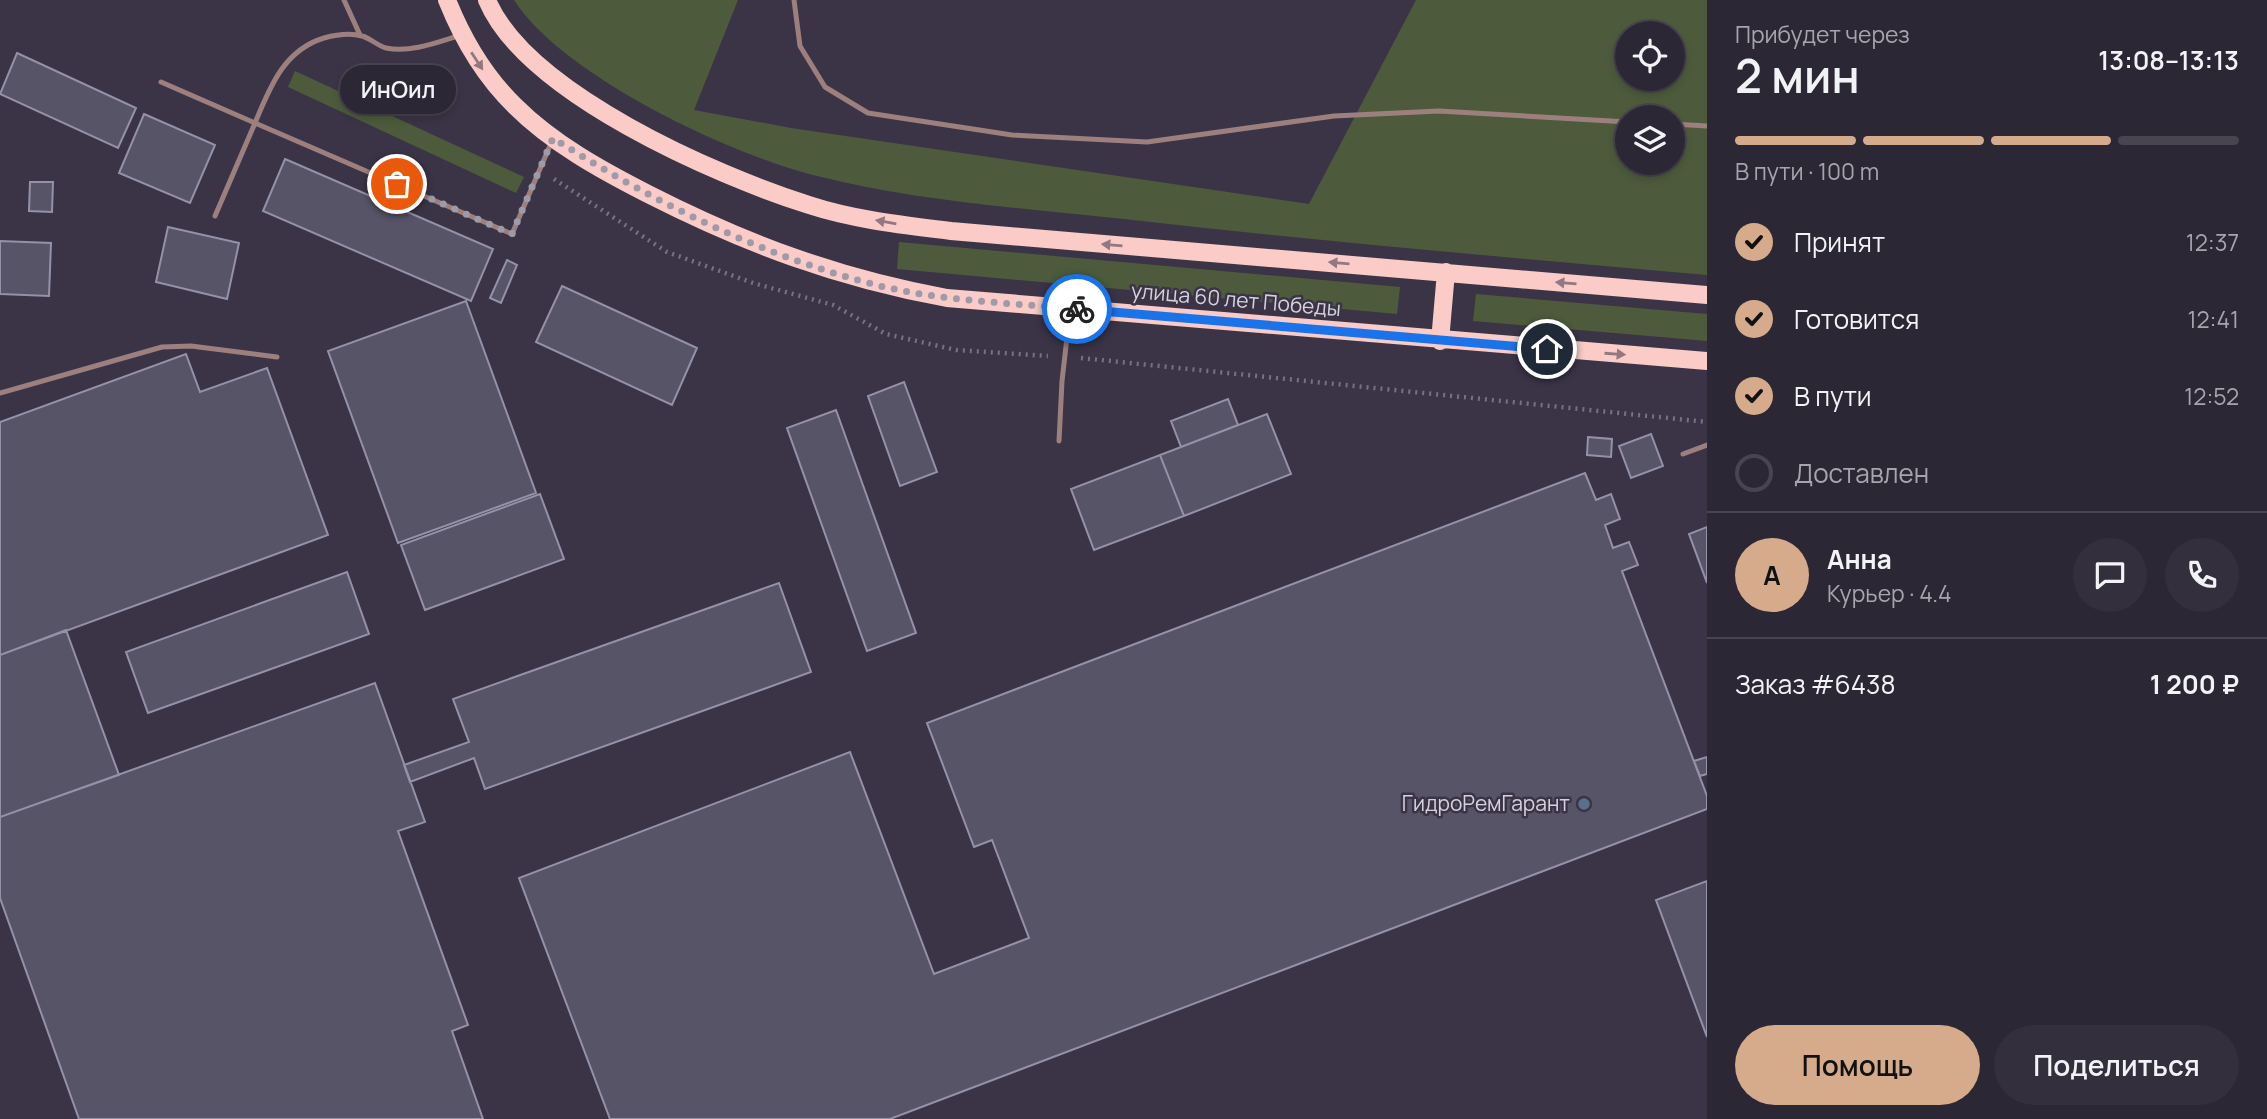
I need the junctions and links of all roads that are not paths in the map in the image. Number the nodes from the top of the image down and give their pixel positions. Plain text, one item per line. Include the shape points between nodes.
1 (344, 0) edge
2 (447, 0) edge
3 (487, 0) edge
4 (794, 0) edge
5 (360, 35) junction
6 (461, 35) junction
7 (162, 82) dead end
8 (1615, 121) edge
9 (255, 123) junction
10 (1685, 125) edge
11 (1707, 126) edge
12 (553, 138) junction
13 (215, 215) dead end
14 (1446, 272) junction
15 (1707, 295) edge
16 (1071, 308) junction
17 (1440, 341) junction
18 (277, 357) dead end
19 (1707, 361) edge
20 (0, 393) edge
21 (1059, 441) dead end
22 (1707, 445) edge
23 (1683, 454) dead end

1 - 5 lane
2 - 6 main road, улица 60 лет Победы
14 -> 3 main road via 951,231 812,206 728,176 566,87 522,50
4 - 8 lane via 800,46 825,86 847,100 868,113 1012,135 1147,142 1334,116 1439,111
5 - 6 lane via 386,48 418,47
5 - 9 lane via 334,35 310,42 289,57
6 -> 12 main road, улица 60 лет Победы via 515,107
7 - 9 lane
9 - 12 lane via 512,234
9 - 13 lane
10 - 11 lane
12 - 16 main road, улица 60 лет Победы via 611,175 701,221 804,262 877,285 947,298
15 -> 14 main road
14 - 17 main road
16 - 17 main road, улица 60 лет Победы
16 - 21 lane
17 -> 19 main road, улица 60 лет Победы
18 - 20 lane via 191,346 162,347
22 - 23 lane

